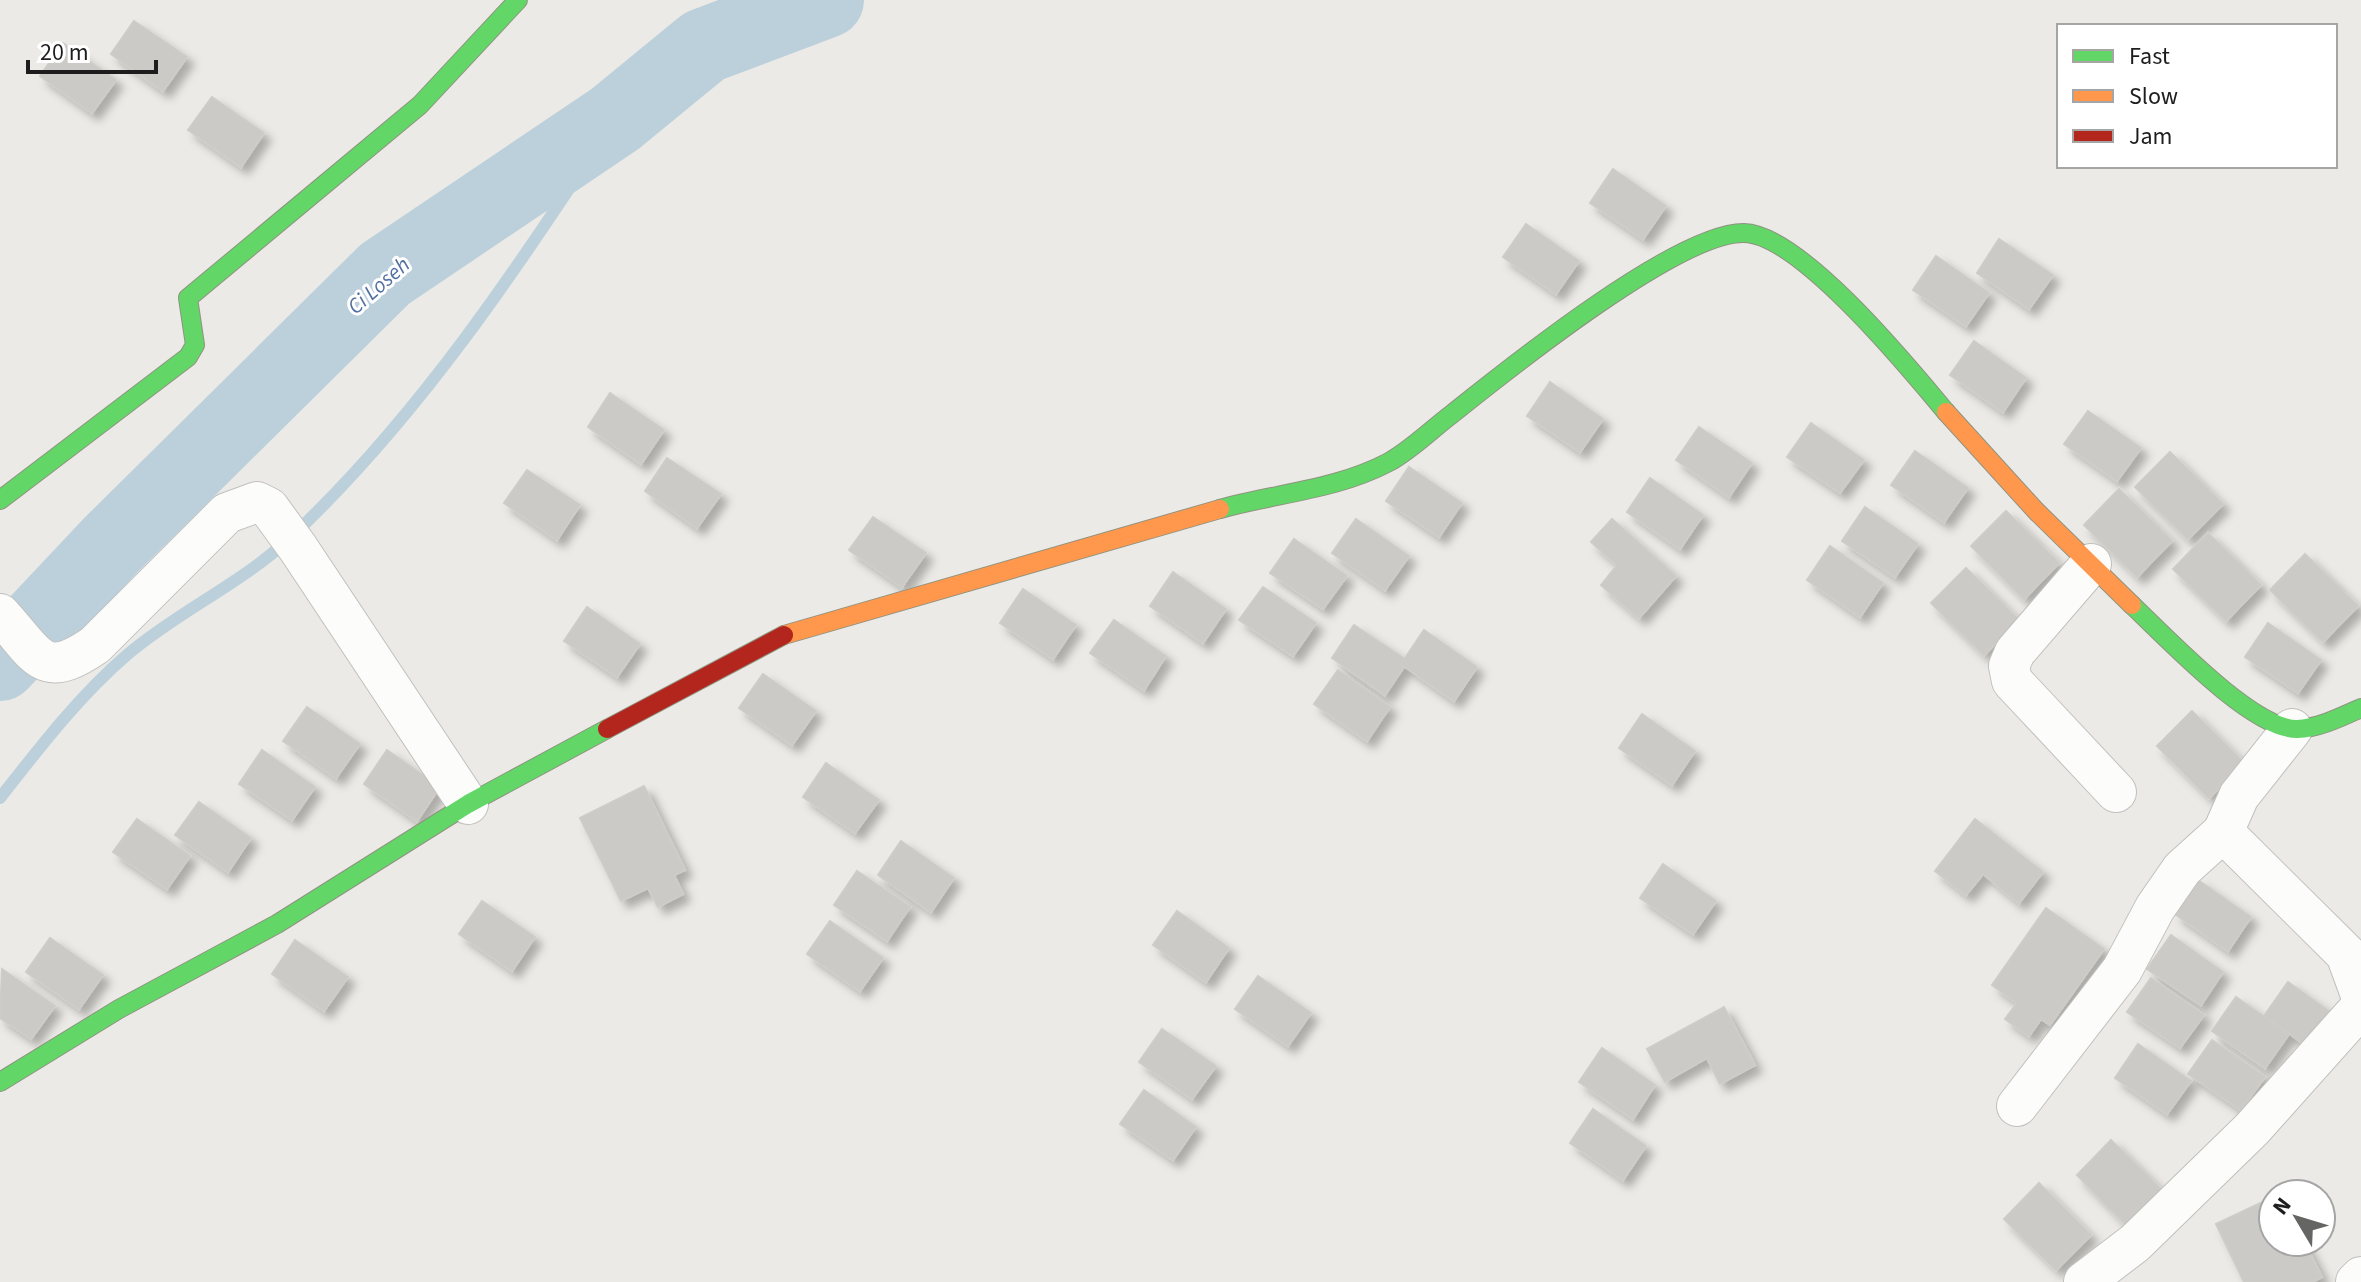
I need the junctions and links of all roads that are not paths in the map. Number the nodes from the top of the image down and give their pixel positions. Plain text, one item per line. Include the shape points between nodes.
1 (518, 0) edge
2 (0, 500) edge
3 (2091, 564) junction
4 (0, 614) edge
5 (2361, 708) edge
6 (2292, 729) junction
7 (2116, 792) dead end
8 (468, 804) junction
9 (2223, 832) junction
10 (2361, 995) edge
11 (2361, 1007) edge
12 (0, 1082) edge
13 (2017, 1106) dead end
14 (2361, 1277) edge
15 (2084, 1282) edge
16 (2356, 1282) edge

1 - 2 street via 420,105 188,298 195,345 188,357
3 - 6 street via 2252,712
3 - 7 street via 2015,652 2009,666 2012,681
3 - 8 street via 1988,460 1847,299 1770,238 1743,233 1683,252 1651,270 1391,461 1367,472 1335,485 1251,500 779,636
4 - 8 street via 40,657 61,665 95,645 227,513 257,502 274,514 298,548
5 - 6 street
6 - 9 street via 2239,796
8 - 12 street via 277,924 119,1009
9 - 10 street via 2346,954
9 - 13 street via 2182,869 2122,970
11 - 15 street via 2252,1129 2135,1243
14 - 16 street

